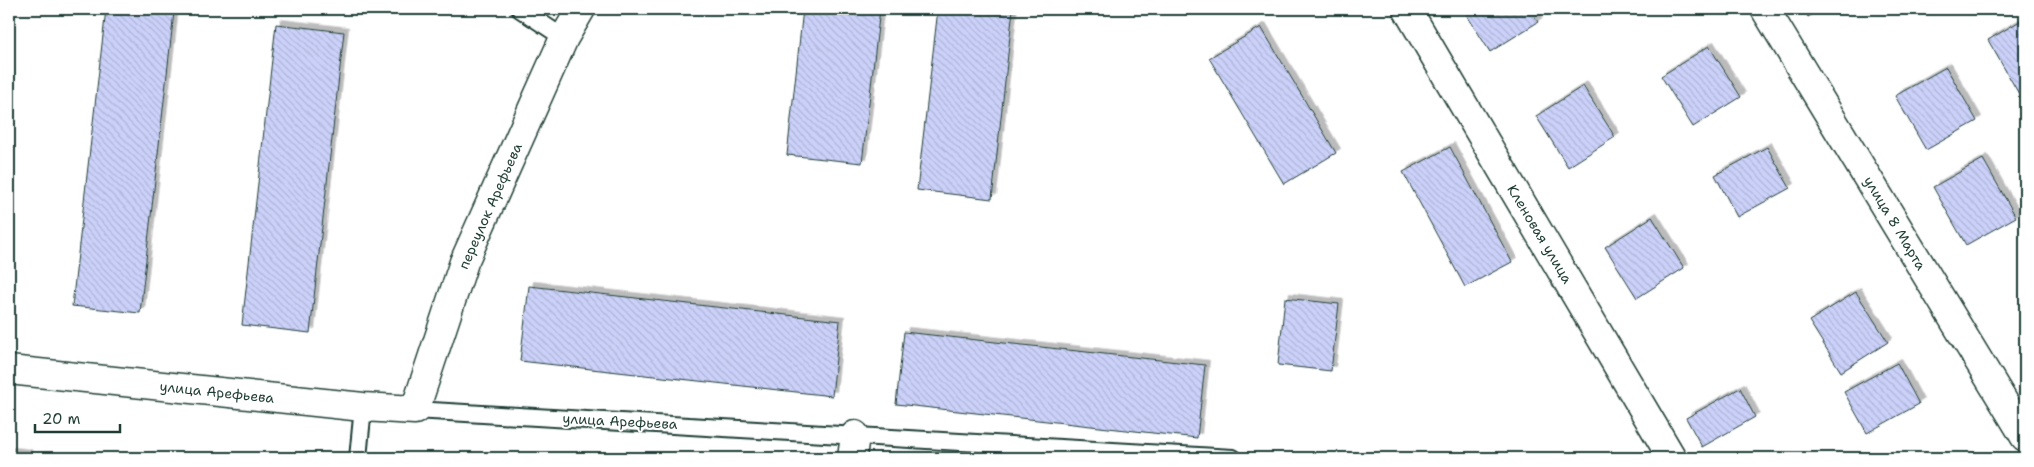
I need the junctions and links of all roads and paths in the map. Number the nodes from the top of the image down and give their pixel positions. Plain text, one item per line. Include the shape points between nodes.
1 (520, 9) edge
2 (581, 9) edge
3 (1407, 9) edge
4 (1765, 9) edge
5 (564, 38) junction
6 (9, 370) edge
7 (363, 407) junction
8 (415, 410) junction
9 (2025, 437) edge
10 (854, 447) edge
11 (358, 458) edge
12 (1233, 458) edge
13 (1672, 458) edge

1 - 5 lane
2 - 5 street, переулок Арефьева
3 - 13 street, Кленовая улица
4 - 9 street, улица 8 Марта
5 - 8 street, переулок Арефьева via 464,262
6 - 7 street, улица Арефьева
7 - 8 street, улица Арефьева
7 - 11 lane
8 - 10 lane, улица Арефьева
10 - 12 lane, улица Арефьева

